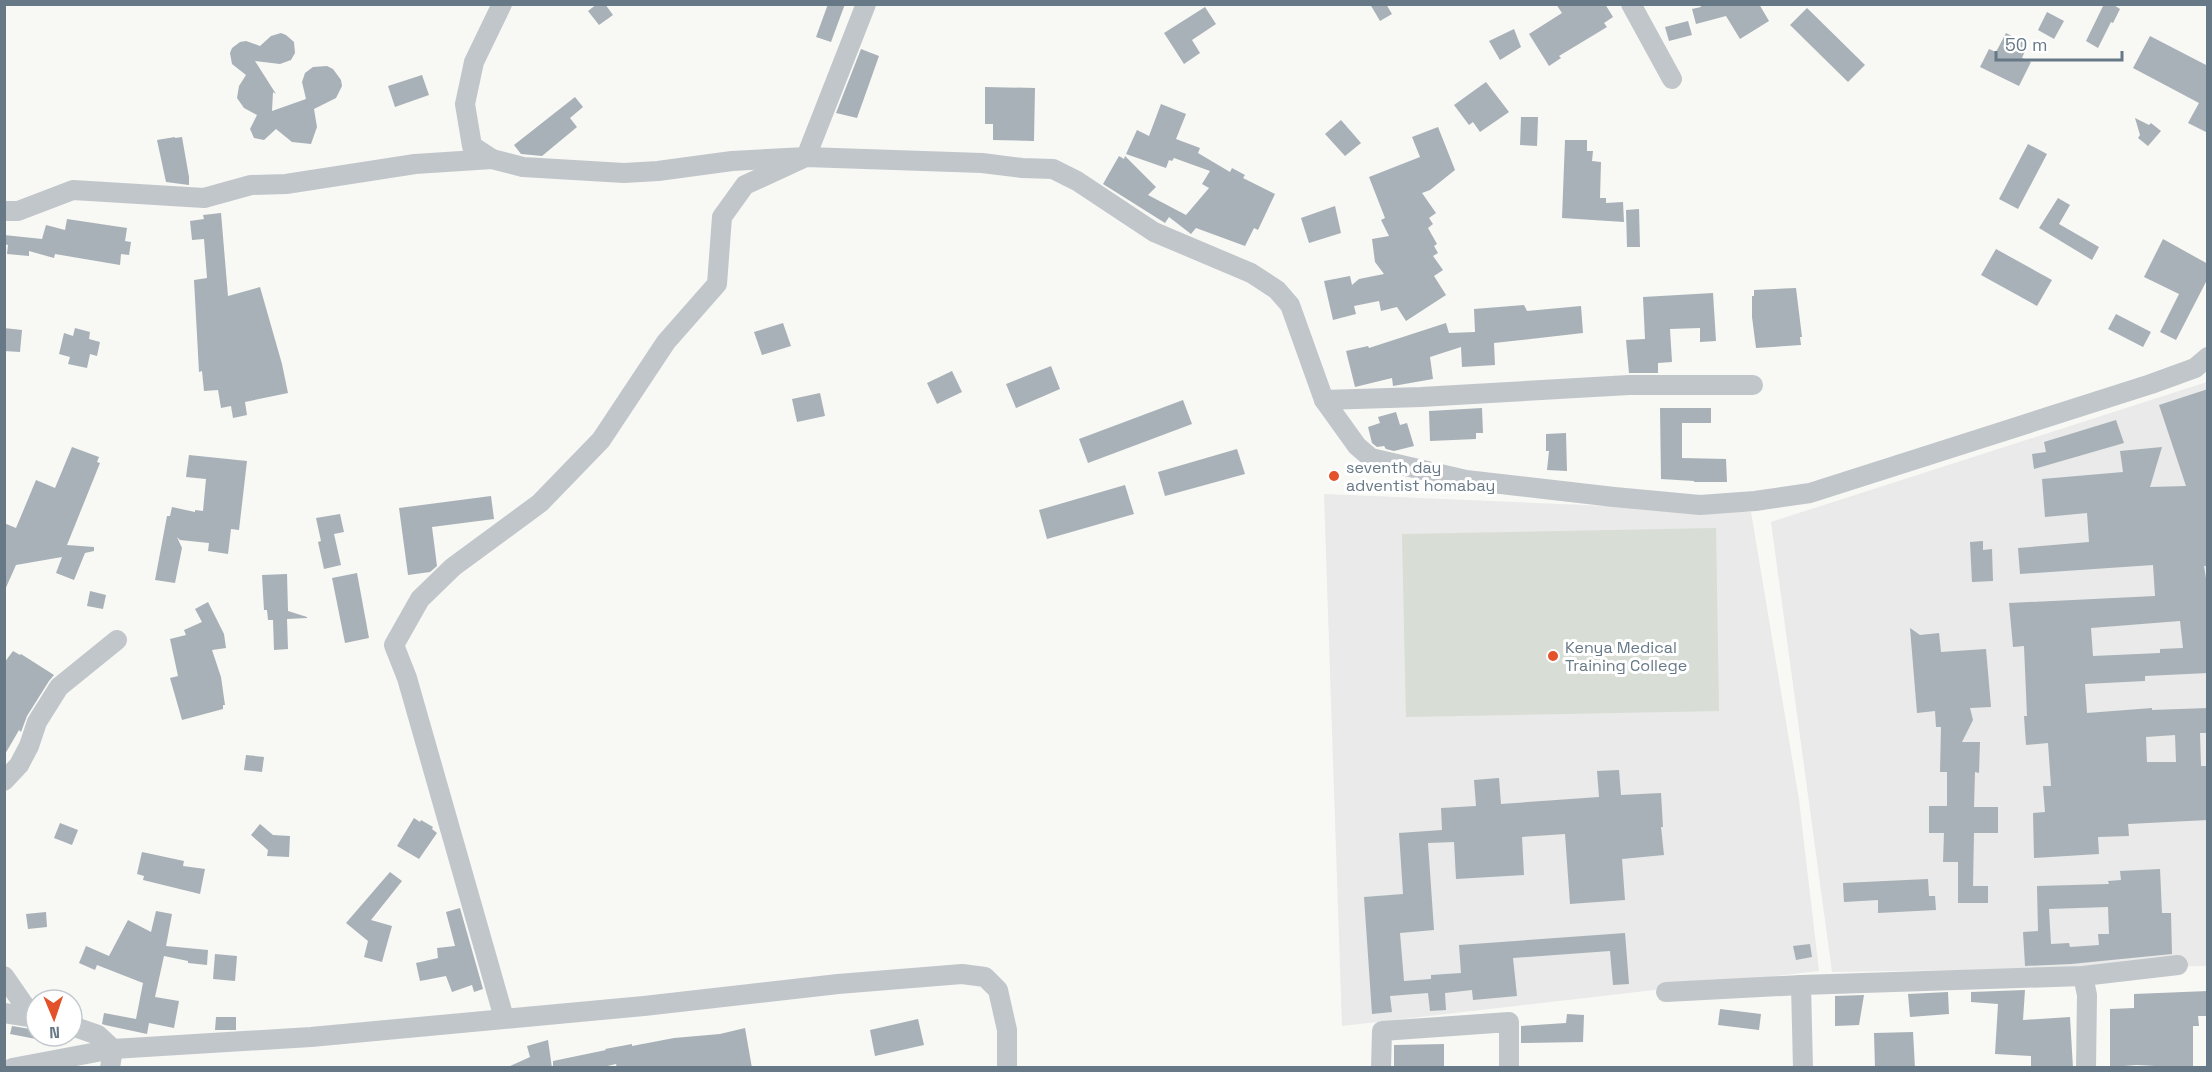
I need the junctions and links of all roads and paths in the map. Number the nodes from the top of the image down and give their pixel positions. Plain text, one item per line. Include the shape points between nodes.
1 (502, 4) edge
2 (866, 4) edge
3 (1631, 4) edge
4 (1672, 79) dead end
5 (806, 157) junction
6 (492, 159) junction
7 (4, 211) edge
8 (2208, 357) edge
9 (1753, 385) dead end
10 (1324, 400) junction
11 (117, 640) dead end
12 (4, 781) edge
13 (2178, 965) dead end
14 (4, 976) edge
15 (2083, 976) junction
16 (1801, 985) junction
17 (1666, 992) dead end
18 (24, 1004) edge
19 (4, 1013) edge
20 (24, 1016) edge
21 (504, 1018) junction
22 (84, 1030) edge
23 (112, 1058) edge
24 (12, 1068) edge
25 (1007, 1068) edge
26 (1381, 1068) edge
27 (1509, 1068) edge
28 (1803, 1068) edge
29 (2085, 1068) edge

1 - 6 street via 474,62 465,104 472,146
2 - 5 street
3 - 4 street
5 - 6 street via 624,173 523,167
5 - 10 street via 1053,169 1154,232 1251,273 1277,290 1290,304
5 - 21 street via 746,185 722,217 717,284 666,342 601,440 540,503 453,567 420,599 394,645 407,678
6 - 7 street via 415,164 286,184 251,185 204,198 73,190 18,211
8 - 10 street via 2195,368 2151,384 1810,494 1700,505 1466,480 1371,458 1357,446
9 - 10 street via 1629,385
11 - 12 street via 60,687 37,722 19,765
13 - 15 street
14 - 18 street
15 - 16 street
15 - 29 street via 2087,996
16 - 17 street
16 - 28 street
19 - 20 street
21 - 23 street
21 - 25 street via 962,974 985,977 998,990 1006,1030
22 - 23 street via 98,1035
23 - 24 street
26 - 27 street via 1382,1031 1509,1022

